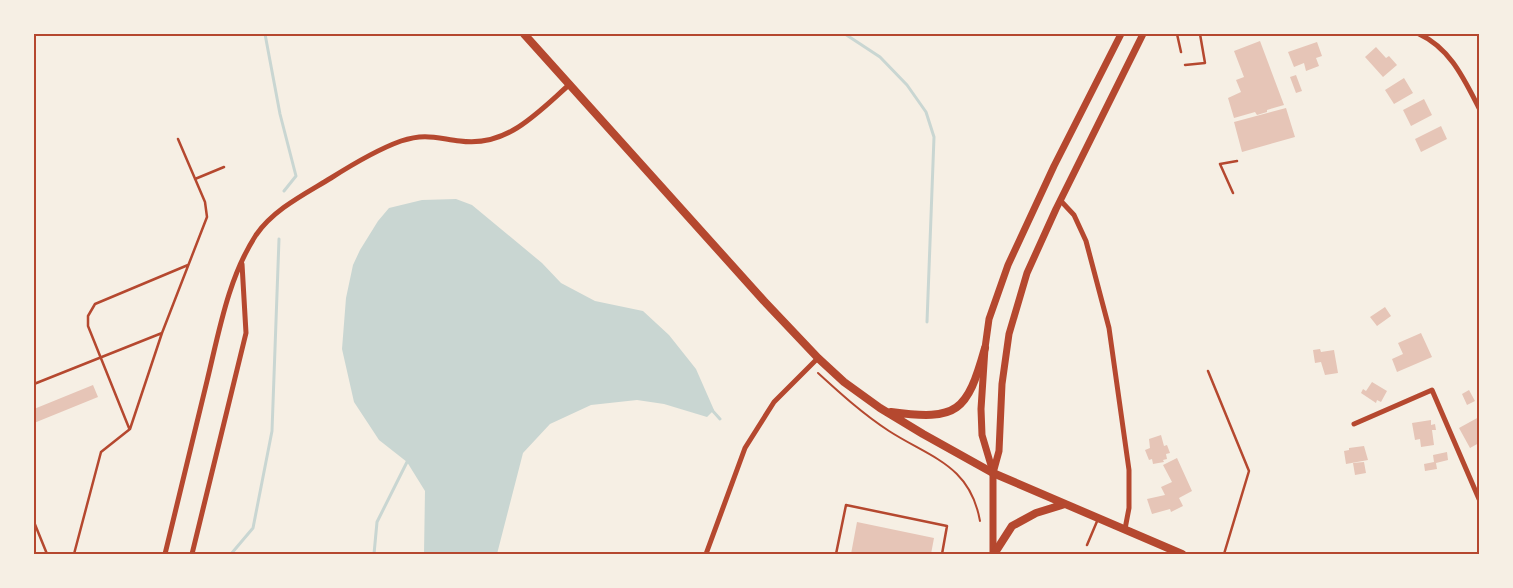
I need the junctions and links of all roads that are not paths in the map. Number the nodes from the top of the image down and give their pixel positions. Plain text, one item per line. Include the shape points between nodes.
1 (524, 34) edge
2 (1121, 34) edge
3 (1143, 34) edge
4 (1177, 34) edge
5 (1200, 34) edge
6 (1419, 34) edge
7 (1180, 52) dead end
8 (1185, 65) dead end
9 (570, 84) junction
10 (1479, 108) edge
11 (178, 139) dead end
12 (1236, 160) dead end
13 (224, 167) dead end
14 (195, 179) junction
15 (1233, 193) dead end
16 (1060, 200) junction
17 (242, 261) junction
18 (189, 265) junction
19 (162, 333) junction
20 (985, 348) junction
21 (102, 356) junction
22 (818, 358) junction
23 (1208, 371) dead end
24 (34, 384) edge
25 (887, 412) junction
26 (1354, 424) dead end
27 (130, 429) junction
28 (993, 473) junction
29 (1479, 499) edge
30 (1065, 504) junction
31 (1099, 518) junction
32 (34, 522) edge
33 (1125, 530) junction
34 (1087, 545) dead end
35 (48, 554) edge
36 (74, 554) edge
37 (165, 554) edge
38 (192, 554) edge
39 (706, 554) edge
40 (836, 554) edge
41 (942, 554) edge
42 (994, 554) edge
43 (1182, 554) edge
44 (1224, 554) edge

1 - 9 main road
2 - 20 street via 1008,265 989,319
3 - 16 street
4 - 7 lane
5 - 8 lane via 1205,63
6 - 10 street via 1444,52 1460,72
9 - 17 street via 505,136 482,142 417,136 363,158 278,212 257,234
9 - 22 main road
11 - 14 lane
12 - 15 lane via 1220,164
13 - 14 lane
14 - 18 lane via 205,202 207,217
16 - 28 street via 1027,273 1009,334 1002,384 999,451
16 - 33 street via 1074,215 1086,241 1109,328 1129,470 1129,508
17 - 37 street via 221,323
17 - 38 street via 246,333
18 - 19 lane
18 - 21 lane via 95,304 88,316 88,326
19 - 21 lane
19 - 27 lane
20 - 25 main road via 972,388 956,408 931,416
20 - 28 street via 982,435
21 - 24 lane
21 - 27 lane
22 - 25 main road via 844,382
22 - 39 street via 774,402 745,448
23 - 44 lane via 1249,471
25 - 28 main road
26 - 29 street via 1432,390
27 - 36 lane via 101,452
28 - 30 main road
28 - 42 street
30 - 31 main road
30 - 42 main road via 1036,513 1012,526
31 - 33 main road
31 - 34 lane
32 - 35 lane
33 - 43 main road
40 - 41 lane via 846,505 947,526

